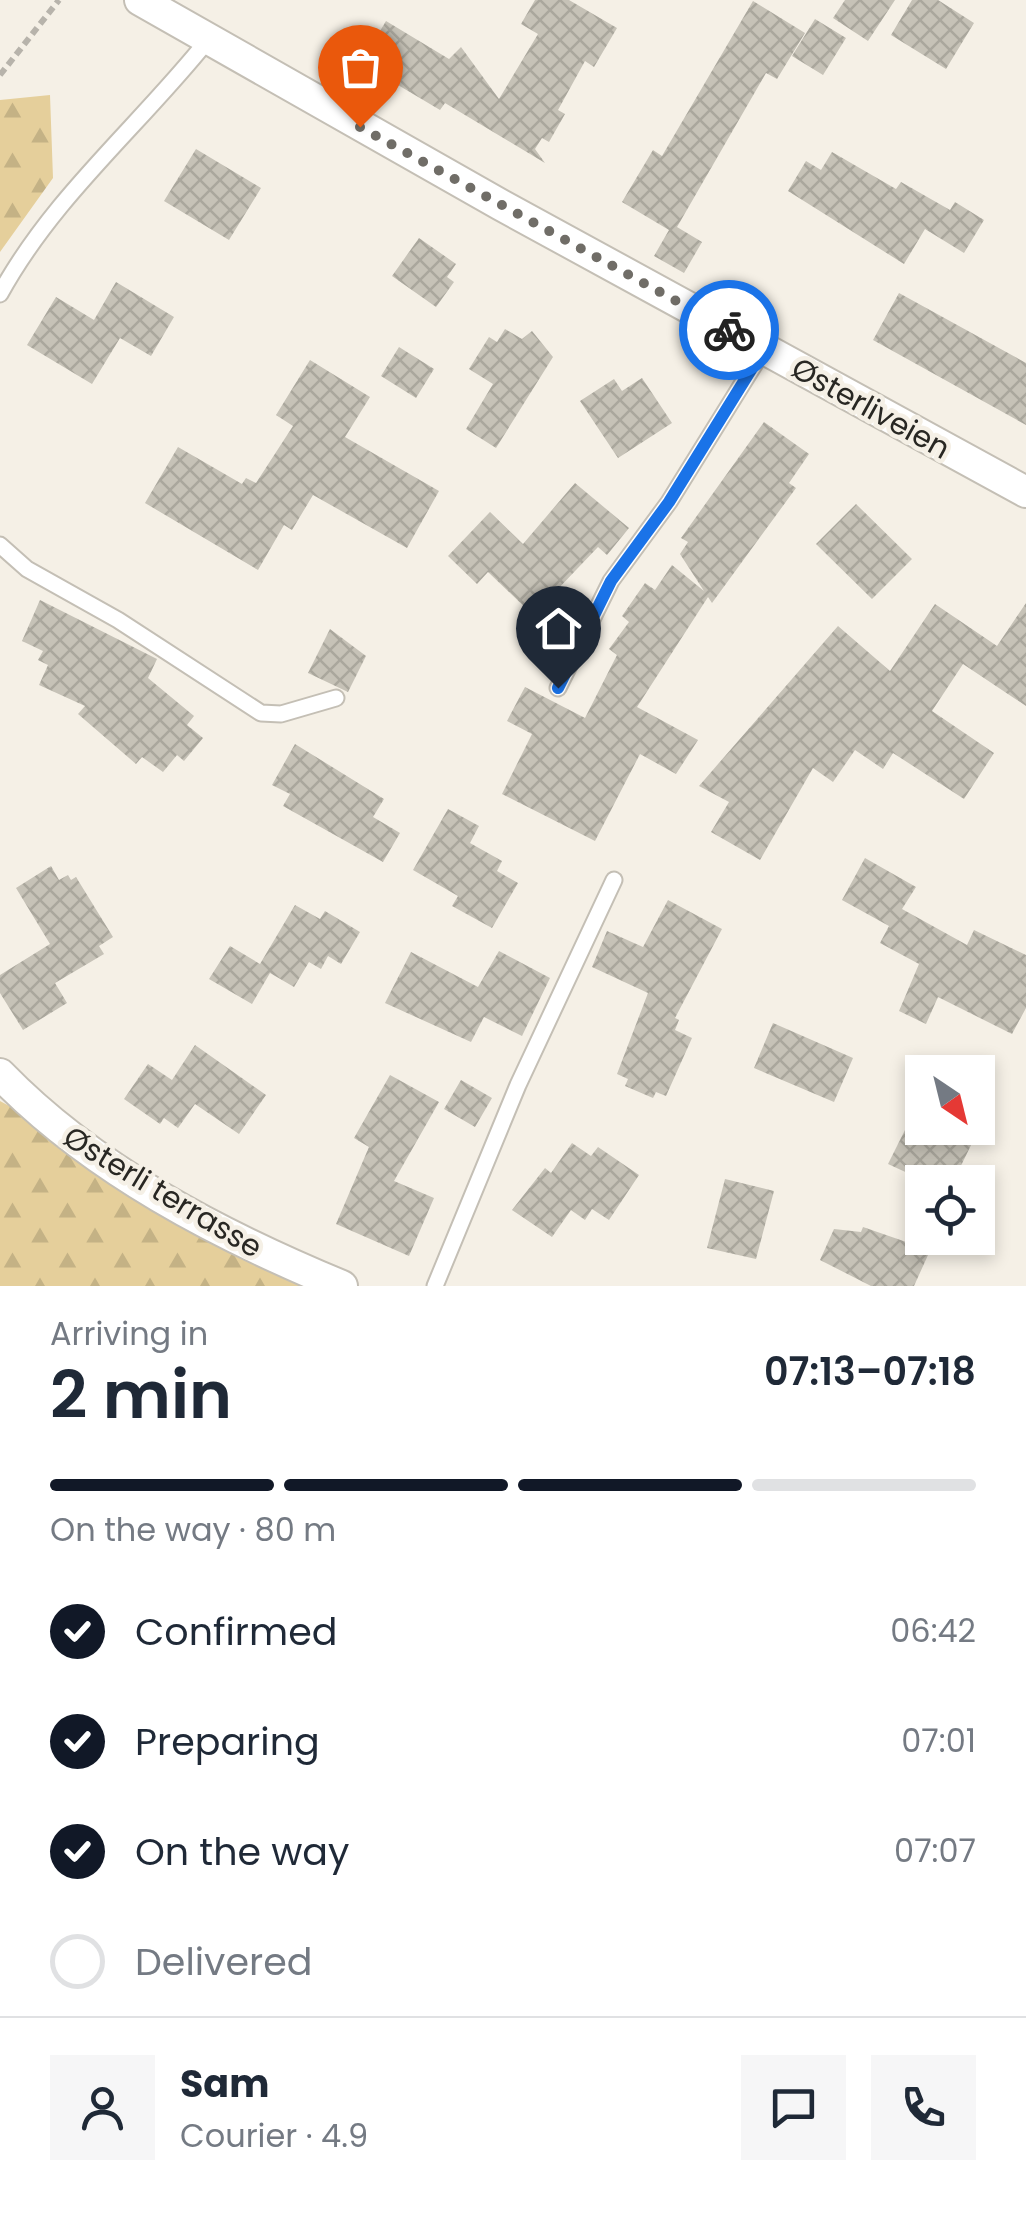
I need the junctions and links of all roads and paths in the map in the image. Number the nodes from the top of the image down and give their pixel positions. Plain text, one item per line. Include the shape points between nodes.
1 (59, 0) edge
2 (140, 0) edge
3 (208, 41) junction
4 (0, 74) edge
5 (0, 294) edge
6 (764, 349) junction
7 (1026, 492) edge
8 (0, 546) edge
9 (558, 688) dead end
10 (336, 698) dead end
11 (614, 880) dead end
12 (0, 1074) edge
13 (342, 1286) edge
14 (435, 1286) edge

1 - 4 path
2 - 3 street, Østerliveien
3 - 5 lane via 79,183 20,257
3 - 6 street, Østerliveien
6 - 7 street, Østerliveien
6 - 9 lane via 611,581
8 - 10 lane via 262,713
11 - 14 lane via 518,1085
12 - 13 street, Østerli terrasse via 59,1130 170,1201 262,1253

